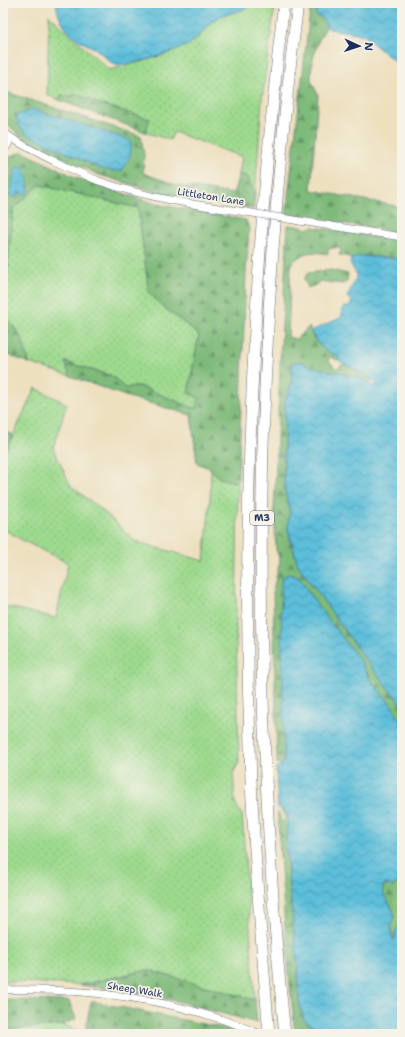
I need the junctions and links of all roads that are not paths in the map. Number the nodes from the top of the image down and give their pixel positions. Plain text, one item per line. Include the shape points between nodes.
1 (284, 3) edge
2 (298, 3) edge
3 (4, 133) edge
4 (25, 146) junction
5 (5, 148) edge
6 (402, 237) edge
7 (3, 990) edge
8 (260, 1034) edge
9 (269, 1034) edge
10 (285, 1034) edge

1 - 9 highway, M3 via 266,171 257,292 247,566 252,782
2 - 10 highway, M3 via 283,127 267,336 261,548 266,774 275,940
3 - 4 street, Littleton Lane
3 - 5 main road via 8,140
4 - 5 street via 14,145
4 - 6 street, Littleton Lane, bridge via 76,171 124,189 181,202
7 - 8 street, Sheep Walk via 64,990 134,998 207,1015

